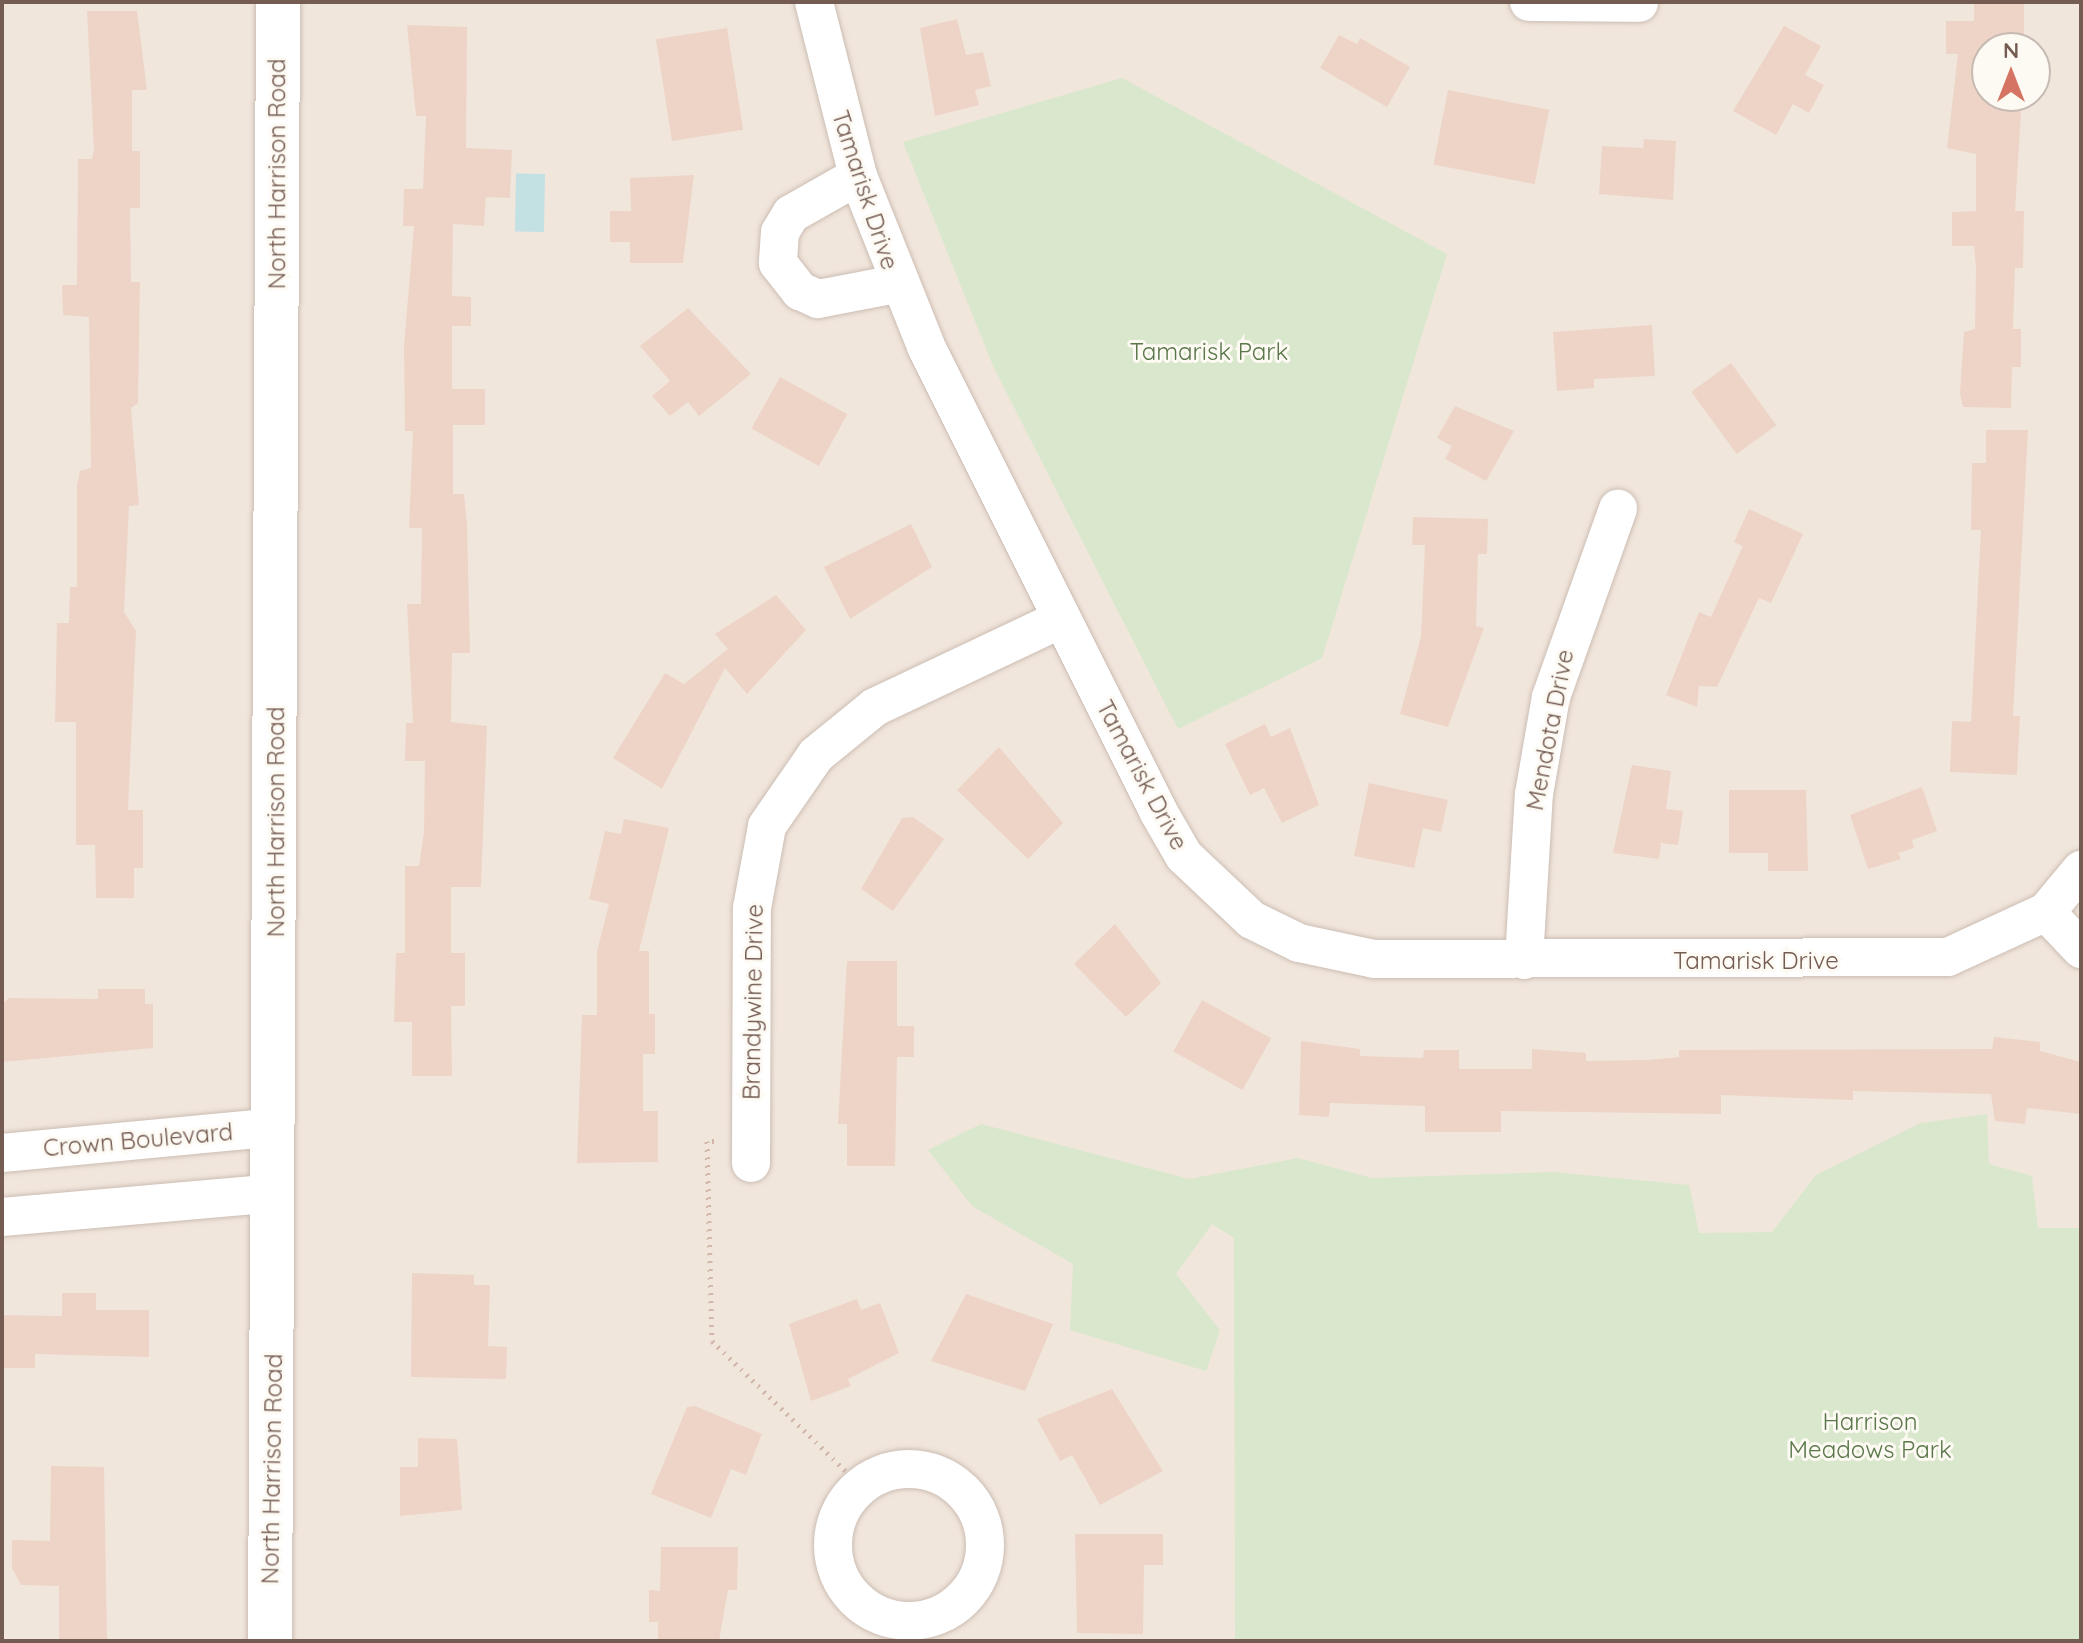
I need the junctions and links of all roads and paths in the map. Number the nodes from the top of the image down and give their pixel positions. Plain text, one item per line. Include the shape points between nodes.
1 (278, 2) edge
2 (814, 2) edge
3 (1529, 2) edge
4 (1639, 3) edge
5 (858, 176) junction
6 (897, 284) junction
7 (1618, 509) dead end
8 (1061, 619) junction
9 (2076, 876) edge
10 (2046, 912) junction
11 (2081, 949) edge
12 (1524, 960) junction
13 (275, 1127) junction
14 (751, 1152) joint
15 (2, 1153) edge
16 (274, 1193) junction
17 (2, 1217) edge
18 (861, 1486) junction
19 (870, 1627) edge
20 (270, 1641) edge

1 - 13 street, North Harrison Road
2 - 5 street, Tamarisk Drive
3 - 4 street
5 - 6 street, Tamarisk Drive
5 - 6 street via 791,214 780,232 778,263 800,291 818,299
6 - 8 street, Tamarisk Drive
7 - 12 street, Mendota Drive via 1551,697 1534,794
8 - 12 street, Tamarisk Drive via 1184,856 1252,920 1299,943 1374,959
8 - 14 street, Brandywine Drive via 875,707 816,755 767,826 752,908
9 - 10 street, Tamarisk Drive
10 - 11 street
10 - 12 street, Tamarisk Drive via 1948,957
13 - 15 street, Crown Boulevard
13 - 16 street, North Harrison Road
14 - 18 path via 707,1141 712,1341
16 - 17 street
16 - 20 street, North Harrison Road
18 - 19 street via 834,1528 833,1554
18 - 19 street via 882,1473 932,1472 972,1501 986,1549 968,1595 948,1611

